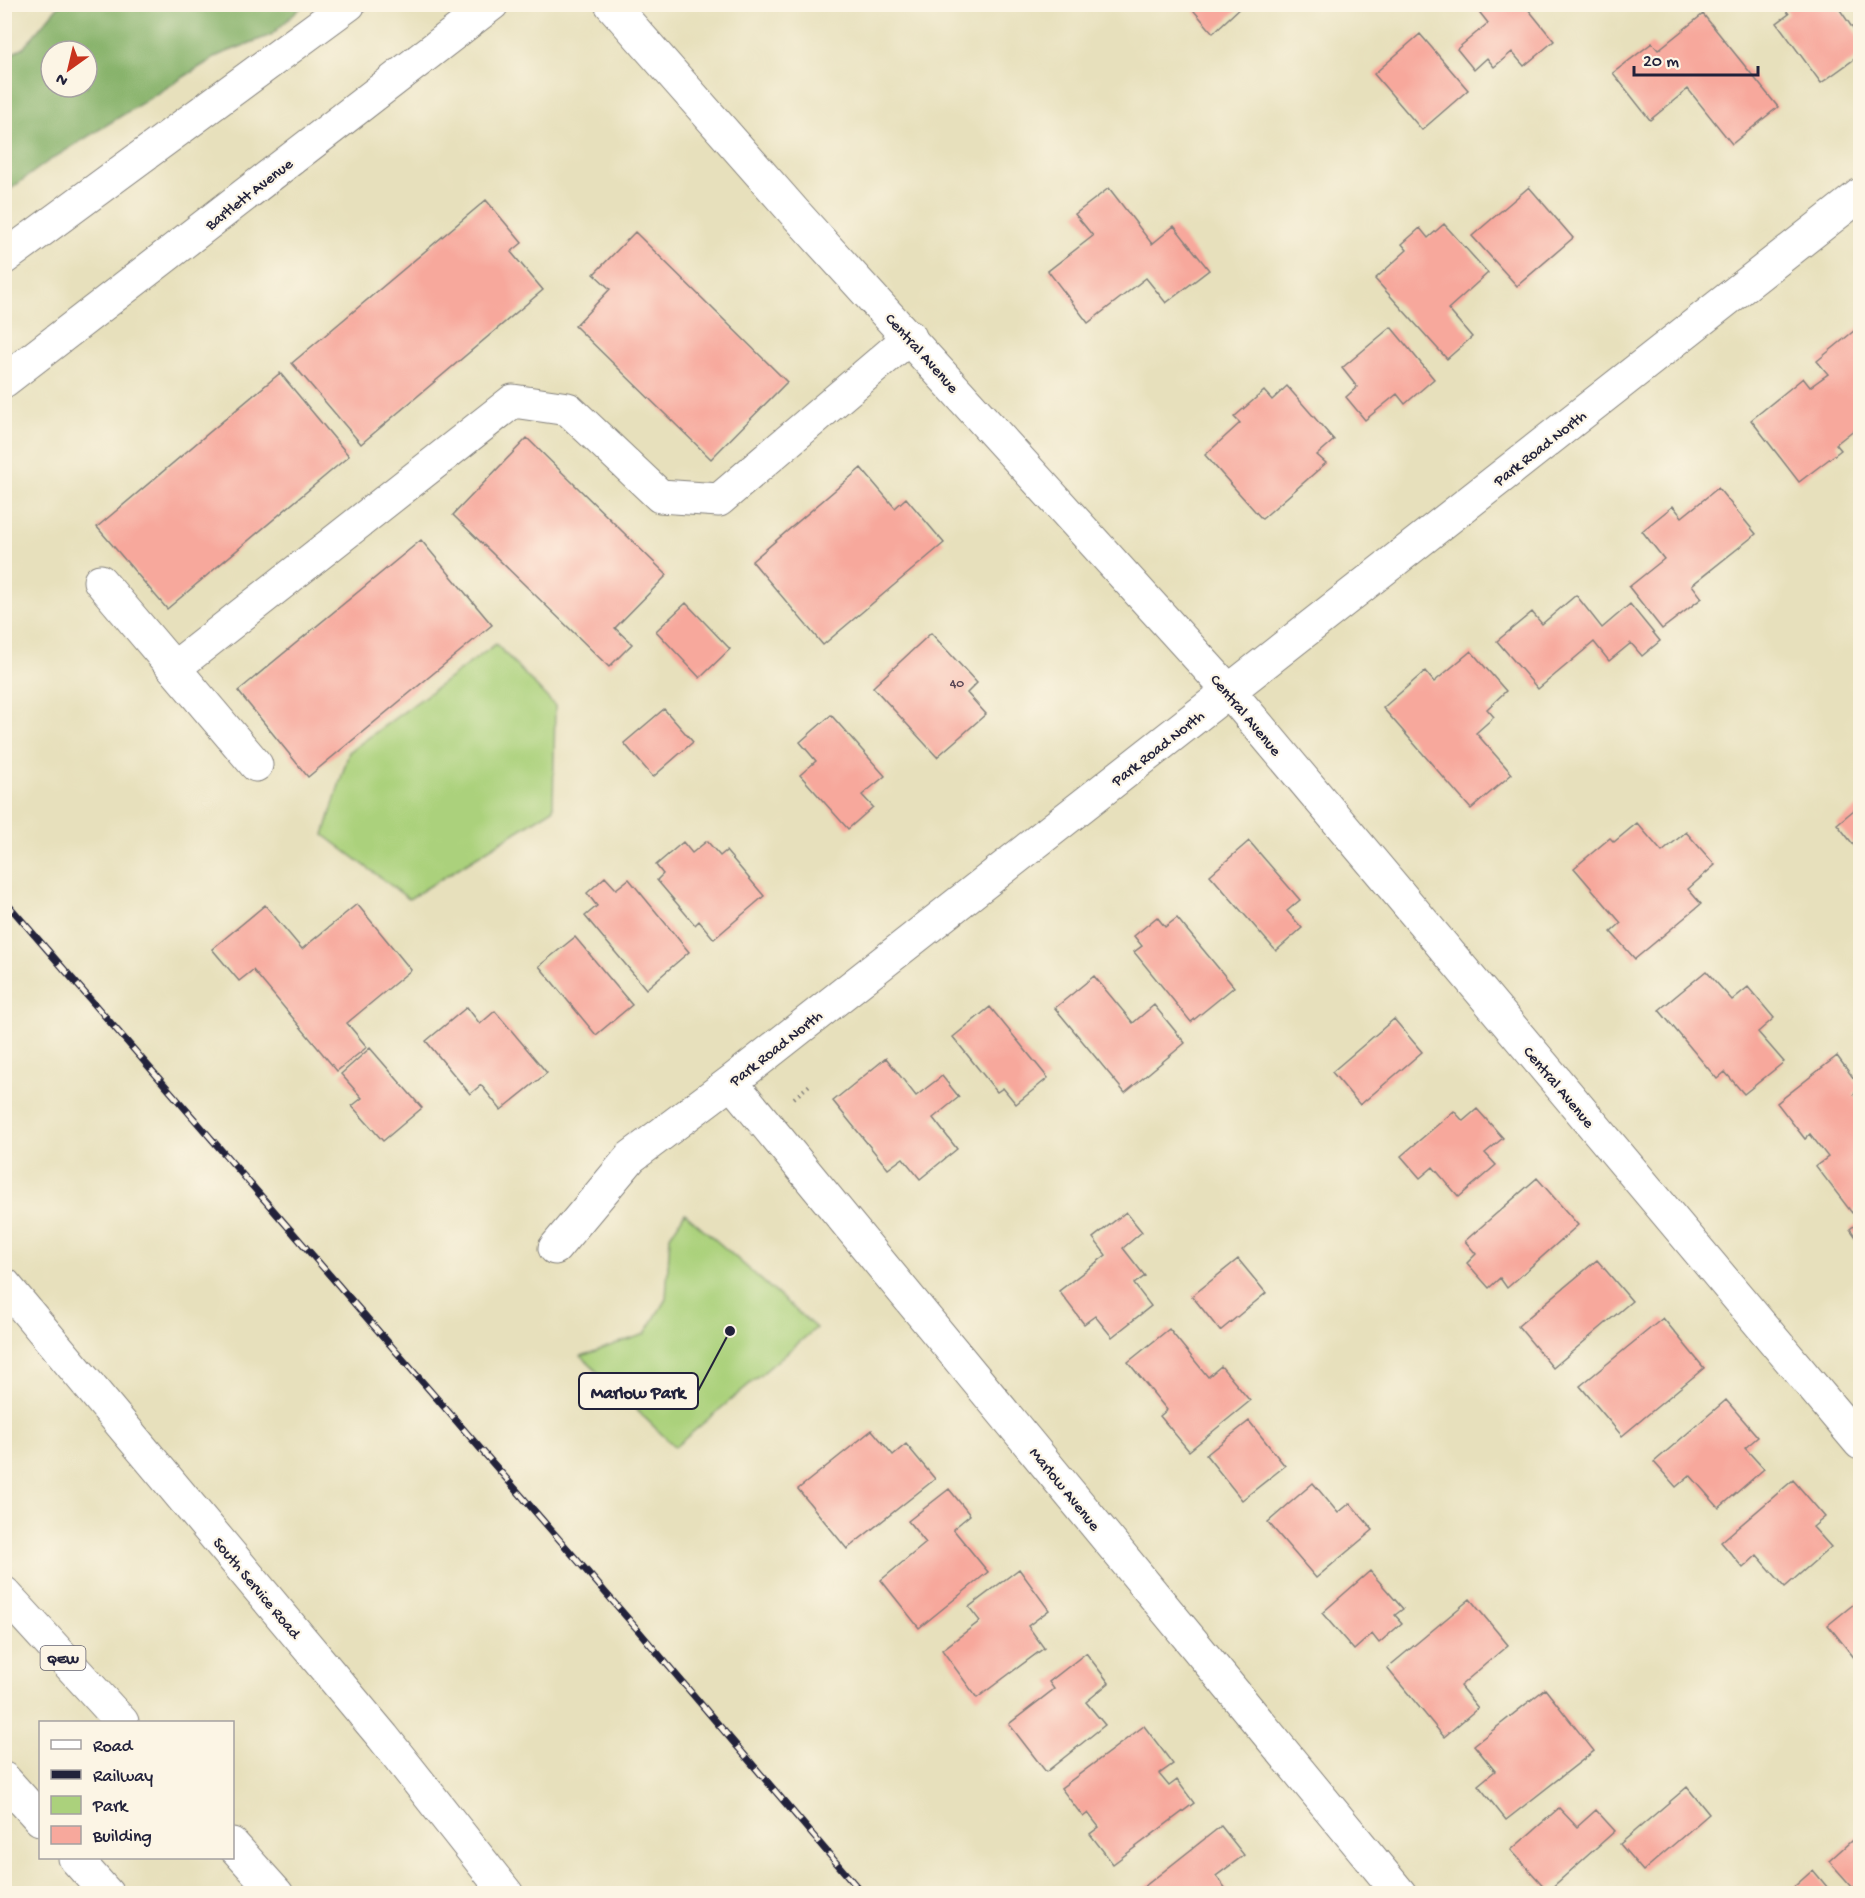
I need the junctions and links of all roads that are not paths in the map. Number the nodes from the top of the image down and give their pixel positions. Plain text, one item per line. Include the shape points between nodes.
1 (349, 4) edge
2 (492, 4) edge
3 (611, 4) edge
4 (1860, 195) edge
5 (4, 258) edge
6 (910, 337) junction
7 (4, 381) edge
8 (100, 581) dead end
9 (174, 668) junction
10 (1228, 690) junction
11 (256, 765) dead end
12 (731, 1082) junction
13 (555, 1248) dead end
14 (4, 1284) edge
15 (1860, 1443) edge
16 (4, 1593) edge
17 (121, 1721) edge
18 (4, 1779) edge
19 (39, 1818) edge
20 (234, 1846) edge
21 (77, 1859) edge
22 (107, 1893) edge
23 (277, 1893) edge
24 (507, 1893) edge
25 (1400, 1893) edge

1 - 5 main road
2 - 7 main road, Bartlett Avenue
3 - 6 main road, Central Avenue
4 - 10 main road, Park Road North
6 - 9 main road via 719,500 660,496 568,410 513,401
6 - 10 main road, Central Avenue
8 - 9 main road
9 - 11 main road
10 - 12 main road, Park Road North
10 - 15 main road, Central Avenue
12 - 13 main road, Park Road North via 631,1157
12 - 25 main road, Marlow Avenue
14 - 24 main road, South Service Road via 375,1728
16 - 17 main road, QEW
18 - 19 main road
20 - 23 main road
21 - 22 main road

